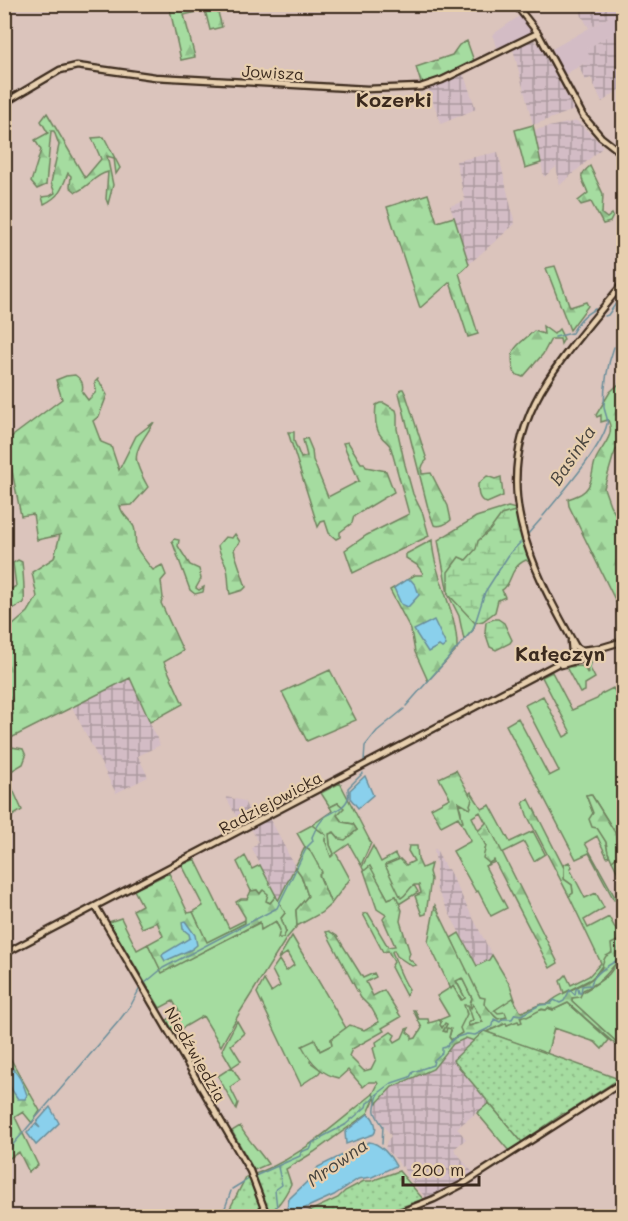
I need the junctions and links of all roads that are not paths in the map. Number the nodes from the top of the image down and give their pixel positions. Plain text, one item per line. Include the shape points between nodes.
1 (515, 4) edge
2 (538, 33) junction
3 (4, 103) edge
4 (624, 155) edge
5 (624, 282) edge
6 (568, 634) junction
7 (624, 640) edge
8 (571, 641) junction
9 (579, 653) junction
10 (561, 662) junction
11 (547, 670) junction
12 (96, 907) junction
13 (4, 954) edge
14 (624, 1081) edge
15 (267, 1216) edge
16 (391, 1216) edge

1 - 2 main road
2 - 3 main road, Jowisza via 421,87 367,89 166,78 77,66 60,70
2 - 4 main road via 583,116
5 - 6 main road via 542,391 525,428 518,459 517,501 524,540
6 - 8 main road
6 - 9 main road
7 - 9 main road, Radziejowicka
8 - 9 main road
8 - 10 main road via 571,654
9 - 10 main road, Radziejowicka
9 - 11 main road, Radziejowicka via 578,660
10 - 11 main road, Radziejowicka
11 - 12 main road, Radziejowicka
12 - 13 main road, Radziejowicka
12 - 15 main road, Niedźwiedzia via 236,1145
14 - 16 main road via 456,1188

